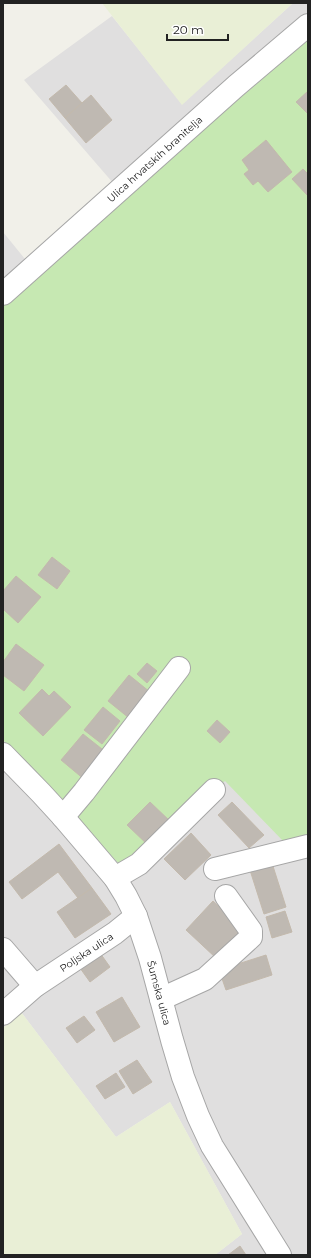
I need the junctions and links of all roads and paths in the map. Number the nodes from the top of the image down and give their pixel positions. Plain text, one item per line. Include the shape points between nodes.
1 (308, 25) edge
2 (3, 294) edge
3 (180, 668) dead end
4 (3, 754) edge
5 (214, 790) dead end
6 (63, 817) junction
7 (308, 846) edge
8 (215, 869) dead end
9 (115, 878) junction
10 (226, 896) dead end
11 (136, 916) junction
12 (3, 949) edge
13 (35, 986) junction
14 (161, 999) junction
15 (3, 1014) edge
16 (280, 1255) edge

1 - 2 street, Ulica hrvatskih branitelja via 250,73
3 - 6 street
4 - 6 street, Šumska ulica via 42,792
5 - 9 street via 139,864
6 - 9 street, Šumska ulica
7 - 8 street
9 - 11 street, Šumska ulica
10 - 14 street via 251,931 251,937 205,979
11 - 13 street, Poljska ulica via 115,933
11 - 14 street, Šumska ulica
12 - 13 street
13 - 15 street, Poljska ulica
14 - 16 street, Šumska ulica via 176,1055 198,1116 212,1146

